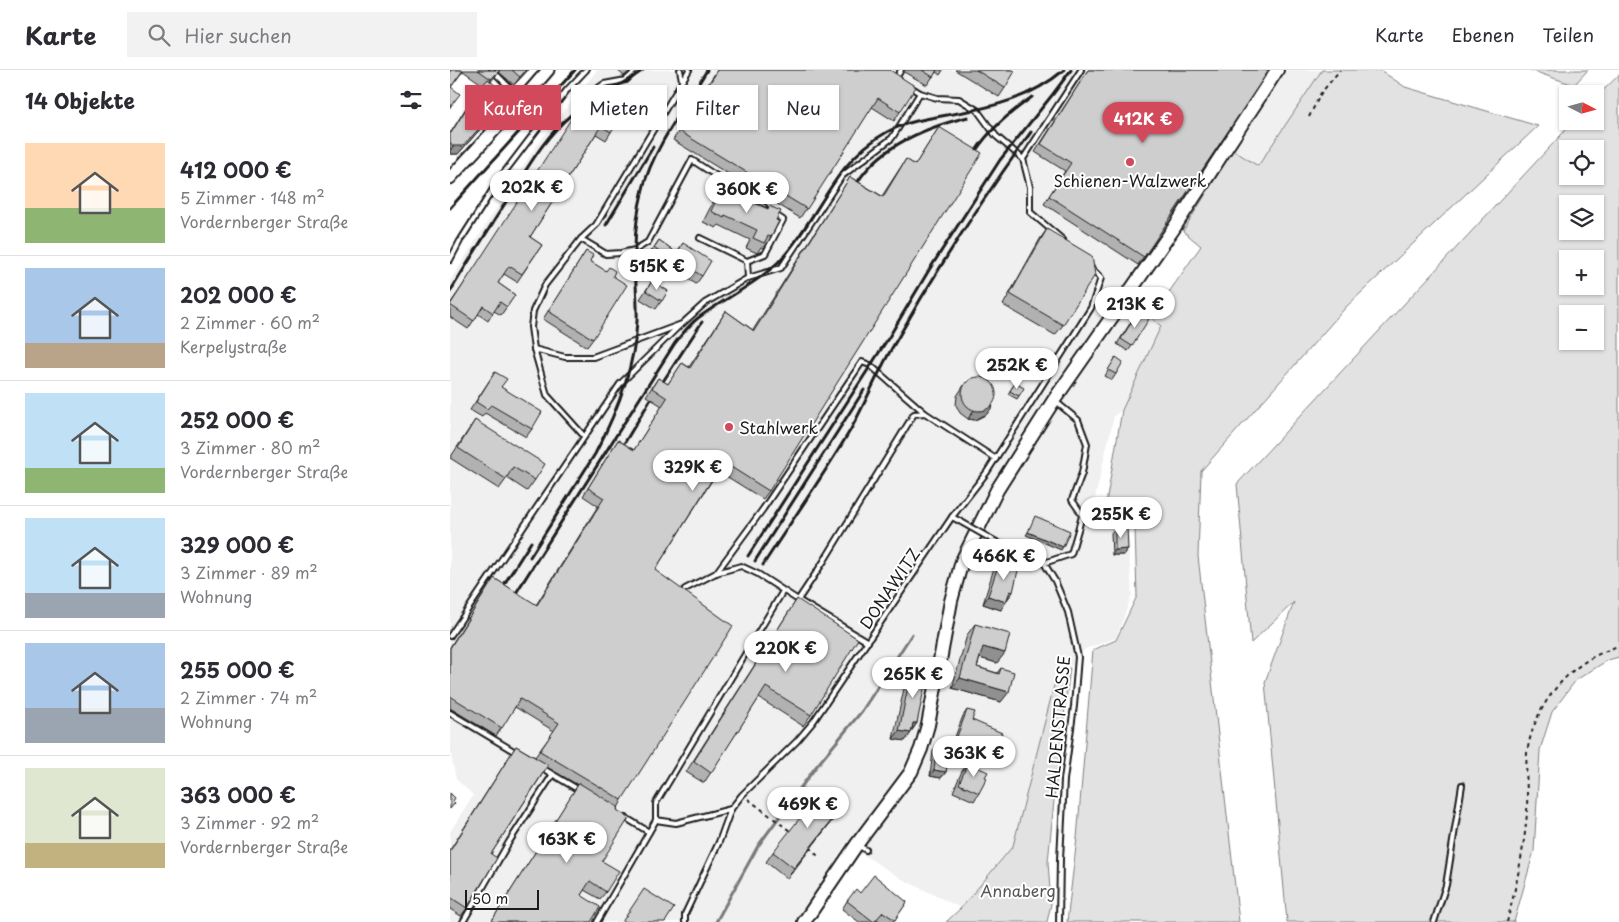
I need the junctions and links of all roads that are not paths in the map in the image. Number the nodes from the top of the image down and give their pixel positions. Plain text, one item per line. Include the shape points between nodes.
1 (492, 70) edge
2 (548, 70) edge
3 (586, 70) edge
4 (638, 70) edge
5 (680, 70) edge
6 (689, 70) edge
7 (901, 70) edge
8 (1081, 70) edge
9 (1277, 70) edge
10 (682, 80) junction
11 (903, 82) edge
12 (507, 85) edge
13 (535, 85) edge
14 (603, 85) edge
15 (909, 86) edge
16 (920, 94) junction
17 (494, 130) edge
18 (1023, 159) junction
19 (450, 178) edge
20 (700, 238) dead end
21 (581, 239) junction
22 (1069, 246) edge
23 (450, 260) edge
24 (747, 261) junction
25 (1088, 265) edge
26 (748, 278) junction
27 (682, 324) junction
28 (534, 349) junction
29 (1054, 400) junction
30 (924, 413) junction
31 (584, 436) junction
32 (996, 459) junction
33 (952, 517) junction
34 (1044, 563) junction
35 (716, 573) junction
36 (685, 589) edge
37 (784, 591) junction
38 (798, 600) junction
39 (450, 636) edge
40 (868, 642) junction
41 (450, 713) edge
42 (518, 754) edge
43 (536, 764) edge
44 (553, 774) junction
45 (1462, 785) dead end
46 (583, 792) edge
47 (731, 808) junction
48 (619, 814) edge
49 (656, 820) junction
50 (649, 832) junction
51 (463, 922) edge
52 (597, 922) edge
53 (685, 922) edge
54 (804, 922) edge
55 (1059, 922) edge
56 (1434, 922) edge

1 - 12 lane
2 - 13 main road
3 - 23 lane via 500,178
4 - 14 lane via 626,80
5 - 10 lane
6 - 10 lane
7 - 11 lane via 896,78
8 - 18 lane
9 - 29 main road via 1174,228
10 - 21 lane via 596,224
15 - 16 lane
16 - 18 lane via 959,99 977,110 996,136
16 - 26 lane via 892,138 842,176 781,268
17 - 19 main road
18 - 22 lane via 1030,187 1030,212
20 - 24 lane
21 - 24 lane via 606,254 628,252 648,242 692,160 783,220 765,254
21 - 28 lane via 546,285 533,311
24 - 26 lane
25 - 32 lane, DONAWITZ via 1101,278 1091,308
26 - 27 lane via 705,303
27 - 28 lane via 593,357 565,356
27 - 31 lane via 620,384
28 - 31 lane via 547,395
29 - 34 lane via 1078,420 1087,444 1082,473 1072,500 1082,516 1071,554
29 - 54 main road via 996,490 962,561 951,600 928,725 911,772 861,847
30 - 32 lane
30 - 35 lane via 870,365 862,362
30 - 38 lane via 914,414
31 - 39 lane
32 - 33 lane, DONAWITZ
33 - 34 lane, bridge via 1000,544
33 - 40 lane, DONAWITZ
34 - 55 lane, HALDENSTRASSE via 1068,612 1078,657 1064,780
35 - 36 lane
35 - 37 lane via 741,566
37 - 38 lane
37 - 49 lane via 656,803
38 - 40 lane
40 - 47 lane, DONAWITZ via 813,722
41 - 42 lane
43 - 44 lane
44 - 46 lane
44 - 51 lane
45 - 56 lane via 1446,884
47 - 49 lane via 676,822
47 - 53 lane via 719,842 685,914
48 - 50 lane
49 - 50 lane
50 - 52 lane

